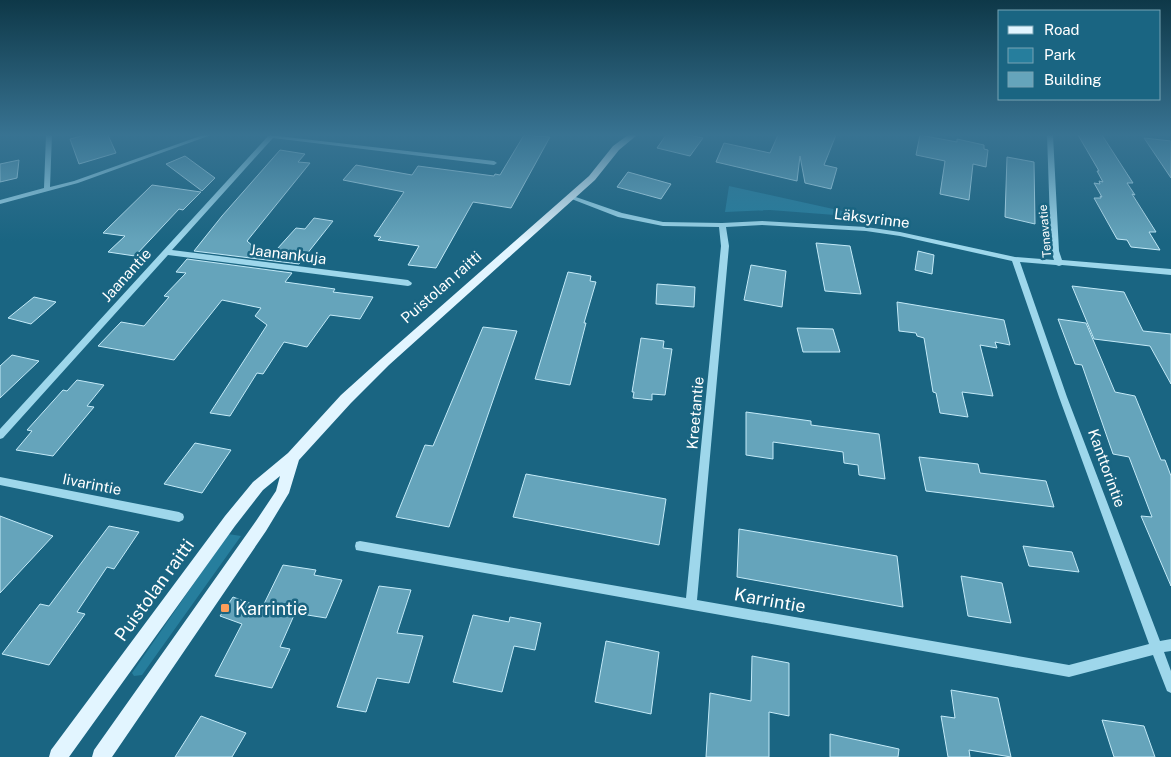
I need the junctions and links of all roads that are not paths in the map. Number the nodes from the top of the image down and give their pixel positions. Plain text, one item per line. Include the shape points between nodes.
1 (48, 170) edge
2 (109, 170) edge
3 (240, 170) edge
4 (598, 170) edge
5 (1052, 170) edge
6 (47, 190) junction
7 (571, 197) junction
8 (0, 202) edge
9 (722, 225) junction
10 (165, 252) junction
11 (1015, 259) junction
12 (1059, 264) junction
13 (1171, 272) edge
14 (408, 283) dead end
15 (0, 435) edge
16 (293, 457) junction
17 (0, 481) edge
18 (179, 517) dead end
19 (360, 546) dead end
20 (691, 603) junction
21 (1171, 644) edge
22 (1156, 647) junction
23 (1171, 687) edge
24 (58, 757) edge
25 (101, 757) edge

1 - 6 street
2 - 6 street
3 - 10 street, Jaanantie
4 - 7 main road, Puistolan raitti
5 - 12 street, Tenavatie via 1055,251
6 - 8 street
7 - 9 street, Läksyrinne via 640,220 663,224
7 - 16 main road, Puistolan raitti via 385,362
9 - 11 street, Läksyrinne via 762,223 866,229
9 - 20 street, Kreetantie via 725,246
10 - 14 street, Jaanankuja
10 - 15 street, Jaanantie
11 - 12 street, Läksyrinne
11 - 22 street, Kanttorintie
12 - 13 street, Läksyrinne
16 - 24 main road, Puistolan raitti via 258,486 230,521
16 - 25 main road, Puistolan raitti via 282,493 266,518
17 - 18 street, Iivarintie
19 - 20 street, Karrintie
20 - 22 street, Karrintie via 1069,671
21 - 22 street, Karrintie
22 - 23 street, Kanttorintie

